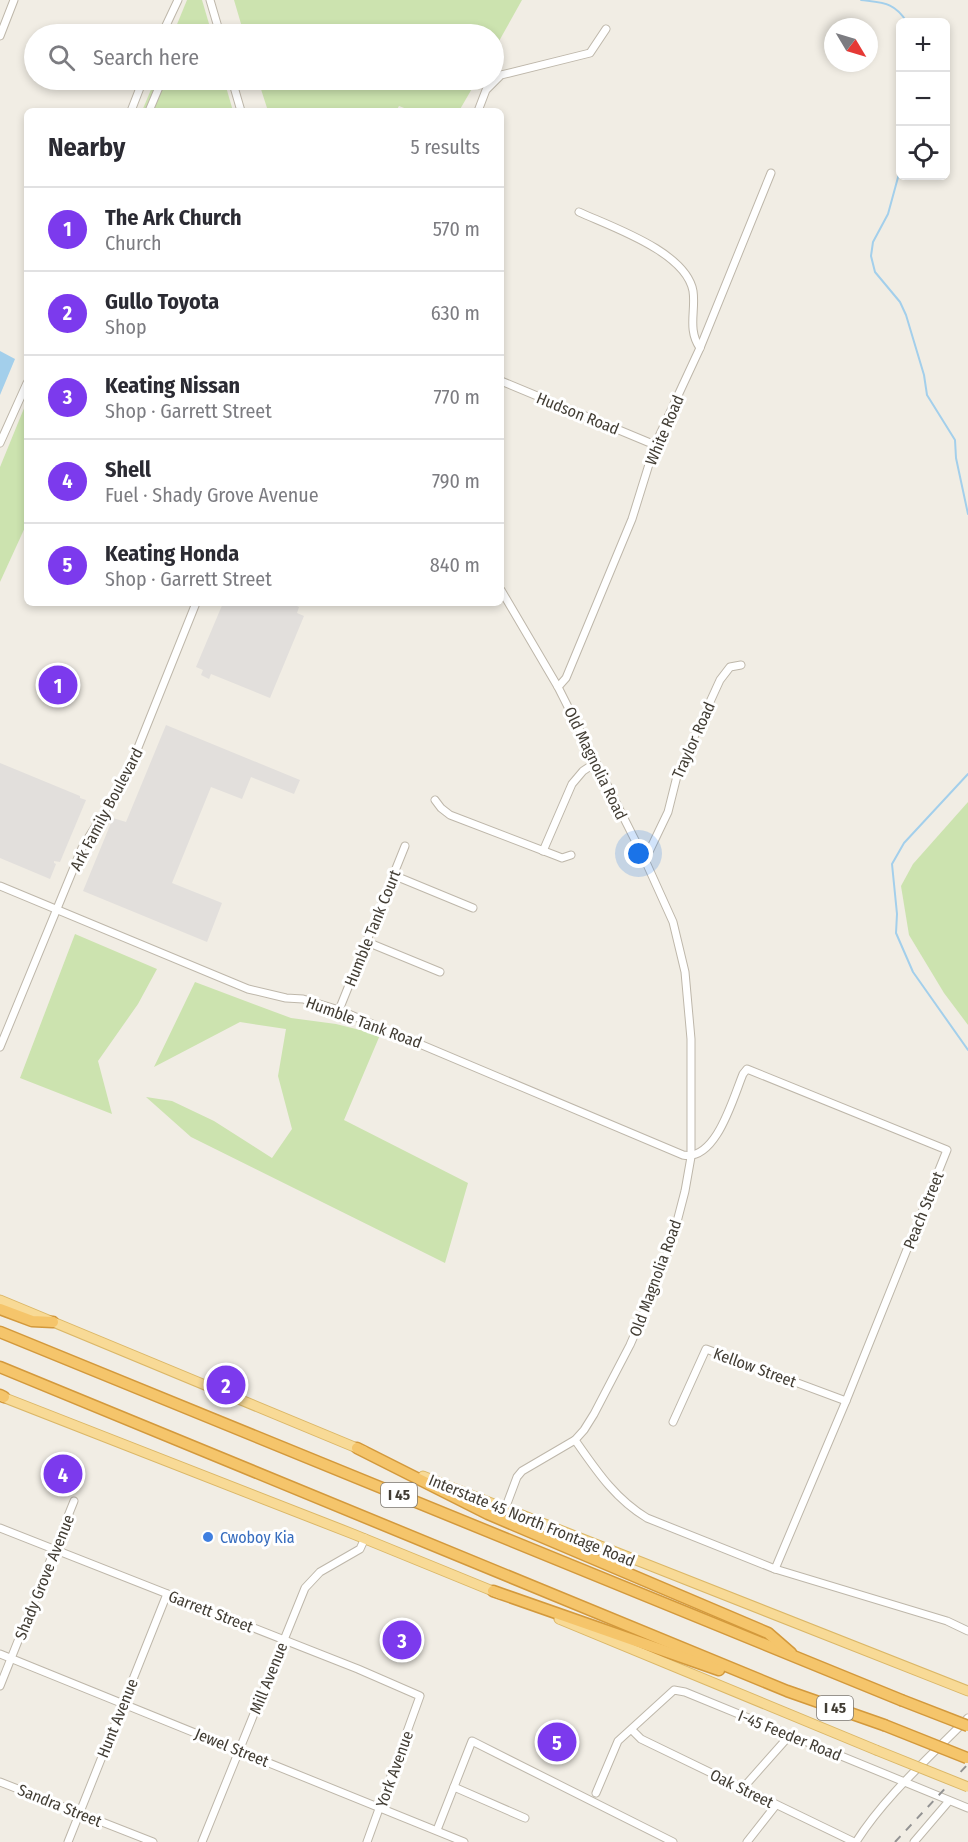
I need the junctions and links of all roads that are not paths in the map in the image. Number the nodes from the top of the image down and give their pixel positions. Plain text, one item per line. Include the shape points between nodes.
1 (14, 0) edge
2 (177, 0) edge
3 (210, 0) edge
4 (166, 24) edge
5 (217, 24) edge
6 (606, 29) dead end
7 (0, 36) edge
8 (504, 74) edge
9 (140, 90) edge
10 (158, 90) edge
11 (235, 90) edge
12 (486, 90) edge
13 (135, 108) edge
14 (150, 108) edge
15 (240, 108) edge
16 (479, 108) edge
17 (771, 173) dead end
18 (579, 212) dead end
19 (700, 348) junction
20 (504, 382) edge
21 (24, 390) edge
22 (0, 443) edge
23 (655, 445) junction
24 (504, 595) edge
25 (195, 606) edge
26 (741, 665) dead end
27 (558, 687) junction
28 (595, 763) junction
29 (435, 800) dead end
30 (405, 846) dead end
31 (543, 851) junction
32 (571, 855) dead end
33 (645, 860) junction
34 (393, 875) junction
35 (0, 886) edge
36 (473, 908) dead end
37 (56, 909) junction
38 (367, 942) junction
39 (440, 972) dead end
40 (339, 1010) junction
41 (0, 1047) edge
42 (691, 1157) junction
43 (0, 1300) edge
44 (0, 1309) edge
45 (53, 1322) junction
46 (0, 1332) edge
47 (0, 1367) edge
48 (1, 1396) edge
49 (846, 1401) junction
50 (673, 1422) dead end
51 (575, 1440) junction
52 (357, 1448) junction
53 (74, 1501) dead end
54 (505, 1509) junction
55 (0, 1528) edge
56 (365, 1538) junction
57 (54, 1550) junction
58 (775, 1569) junction
59 (493, 1591) junction
60 (167, 1594) junction
61 (968, 1631) edge
62 (283, 1640) junction
63 (0, 1653) edge
64 (11, 1658) junction
65 (798, 1659) junction
66 (0, 1686) edge
67 (787, 1691) junction
68 (968, 1691) edge
69 (420, 1696) joint
70 (123, 1703) junction
71 (968, 1718) edge
72 (968, 1726) edge
73 (632, 1730) junction
74 (790, 1735) junction
75 (240, 1750) junction
76 (968, 1758) edge
77 (0, 1782) edge
78 (906, 1782) junction
79 (454, 1787) junction
80 (968, 1787) edge
81 (743, 1788) junction
82 (596, 1793) dead end
83 (949, 1801) junction
84 (776, 1805) junction
85 (381, 1808) junction
86 (968, 1808) edge
87 (79, 1813) junction
88 (525, 1818) dead end
89 (437, 1830) junction
90 (68, 1842) edge
91 (153, 1842) edge
92 (202, 1842) edge
93 (367, 1842) edge
94 (464, 1842) edge
95 (673, 1842) edge
96 (747, 1842) edge
97 (855, 1842) edge
98 (914, 1842) edge

1 - 7 street
2 - 4 street
3 - 5 street
6 - 8 street via 590,53
9 - 13 street
10 - 14 street
11 - 15 street
12 - 16 street
17 - 19 street, White Road
18 - 19 street via 665,252 682,268 692,288 693,335
19 - 23 street, White Road
20 - 23 street, Hudson Road
21 - 22 street
23 - 27 street, White Road via 632,519 566,678
24 - 27 street, Old Magnolia Road
25 - 37 street, Ark Family Boulevard via 133,760 82,848
26 - 33 street, Traylor Road via 730,667 720,680 678,772 668,812
27 - 28 street, Old Magnolia Road
28 - 31 street via 572,784
28 - 33 street, Old Magnolia Road
29 - 31 street via 450,815
30 - 34 street, Humble Tank Court
31 - 32 street via 562,858
33 - 42 street, Old Magnolia Road via 674,922 685,972 691,1039
34 - 36 street
34 - 38 street, Humble Tank Court
35 - 37 street, Humble Tank Road
37 - 40 street, Humble Tank Road via 248,989 310,1000
37 - 41 street, Ark Family Boulevard
38 - 39 street
38 - 40 street, Humble Tank Court
40 - 42 street, Humble Tank Road
42 - 49 street, Peach Street via 713,1140 747,1069 947,1150
42 - 51 street, Old Magnolia Road via 672,1241 650,1299 594,1414
43 - 45 main road, Interstate 45 North Frontage Road
44 - 45 highway via 32,1321
45 - 52 main road, Interstate 45 North Frontage Road
46 - 65 highway, I 45
47 - 67 highway, I 45
48 - 56 main road
49 - 50 street, Kellow Street via 706,1349
49 - 58 street, Peach Street
51 - 54 street via 522,1471
51 - 58 street via 628,1507
52 - 54 main road, Interstate 45 North Frontage Road
52 - 65 highway via 489,1514 768,1633
53 - 57 street, Shady Grove Avenue
54 - 68 main road, Interstate 45 North Frontage Road
55 - 57 street, Garrett Street
56 - 59 main road
56 - 62 street, Mill Avenue via 360,1549 312,1580
57 - 60 street, Garrett Street
57 - 64 street, Shady Grove Avenue
58 - 61 street via 947,1621
59 - 67 highway
59 - 80 main road, bridge
60 - 62 street, Garrett Street
60 - 70 street, Hunt Avenue
62 - 69 street, Garrett Street
62 - 75 street, Mill Avenue
63 - 64 street, Jewel Street
64 - 66 street, Shady Grove Avenue
64 - 70 street, Jewel Street
65 - 72 highway, I 45, bridge
67 - 76 highway, I 45, bridge
69 - 85 street, York Avenue
70 - 75 street, Jewel Street
70 - 87 street, Hunt Avenue
71 - 78 street
73 - 74 street, I-45 Feeder Road via 674,1690
73 - 81 street, Oak Street via 641,1739
73 - 82 street via 618,1741
74 - 78 street, I-45 Feeder Road
74 - 81 street
75 - 85 street, Jewel Street
75 - 92 street, Mill Avenue
77 - 87 street, Sandra Street
78 - 83 street, I-45 Feeder Road
78 - 97 street
79 - 88 street
79 - 89 street
79 - 95 street via 472,1741
81 - 84 street, Oak Street
83 - 86 street, I-45 Feeder Road
83 - 98 street
84 - 96 street
84 - 97 street, Oak Street
85 - 89 street, Jewel Street
85 - 93 street, York Avenue
87 - 90 street, Hunt Avenue
87 - 91 street, Sandra Street
89 - 94 street, Jewel Street

